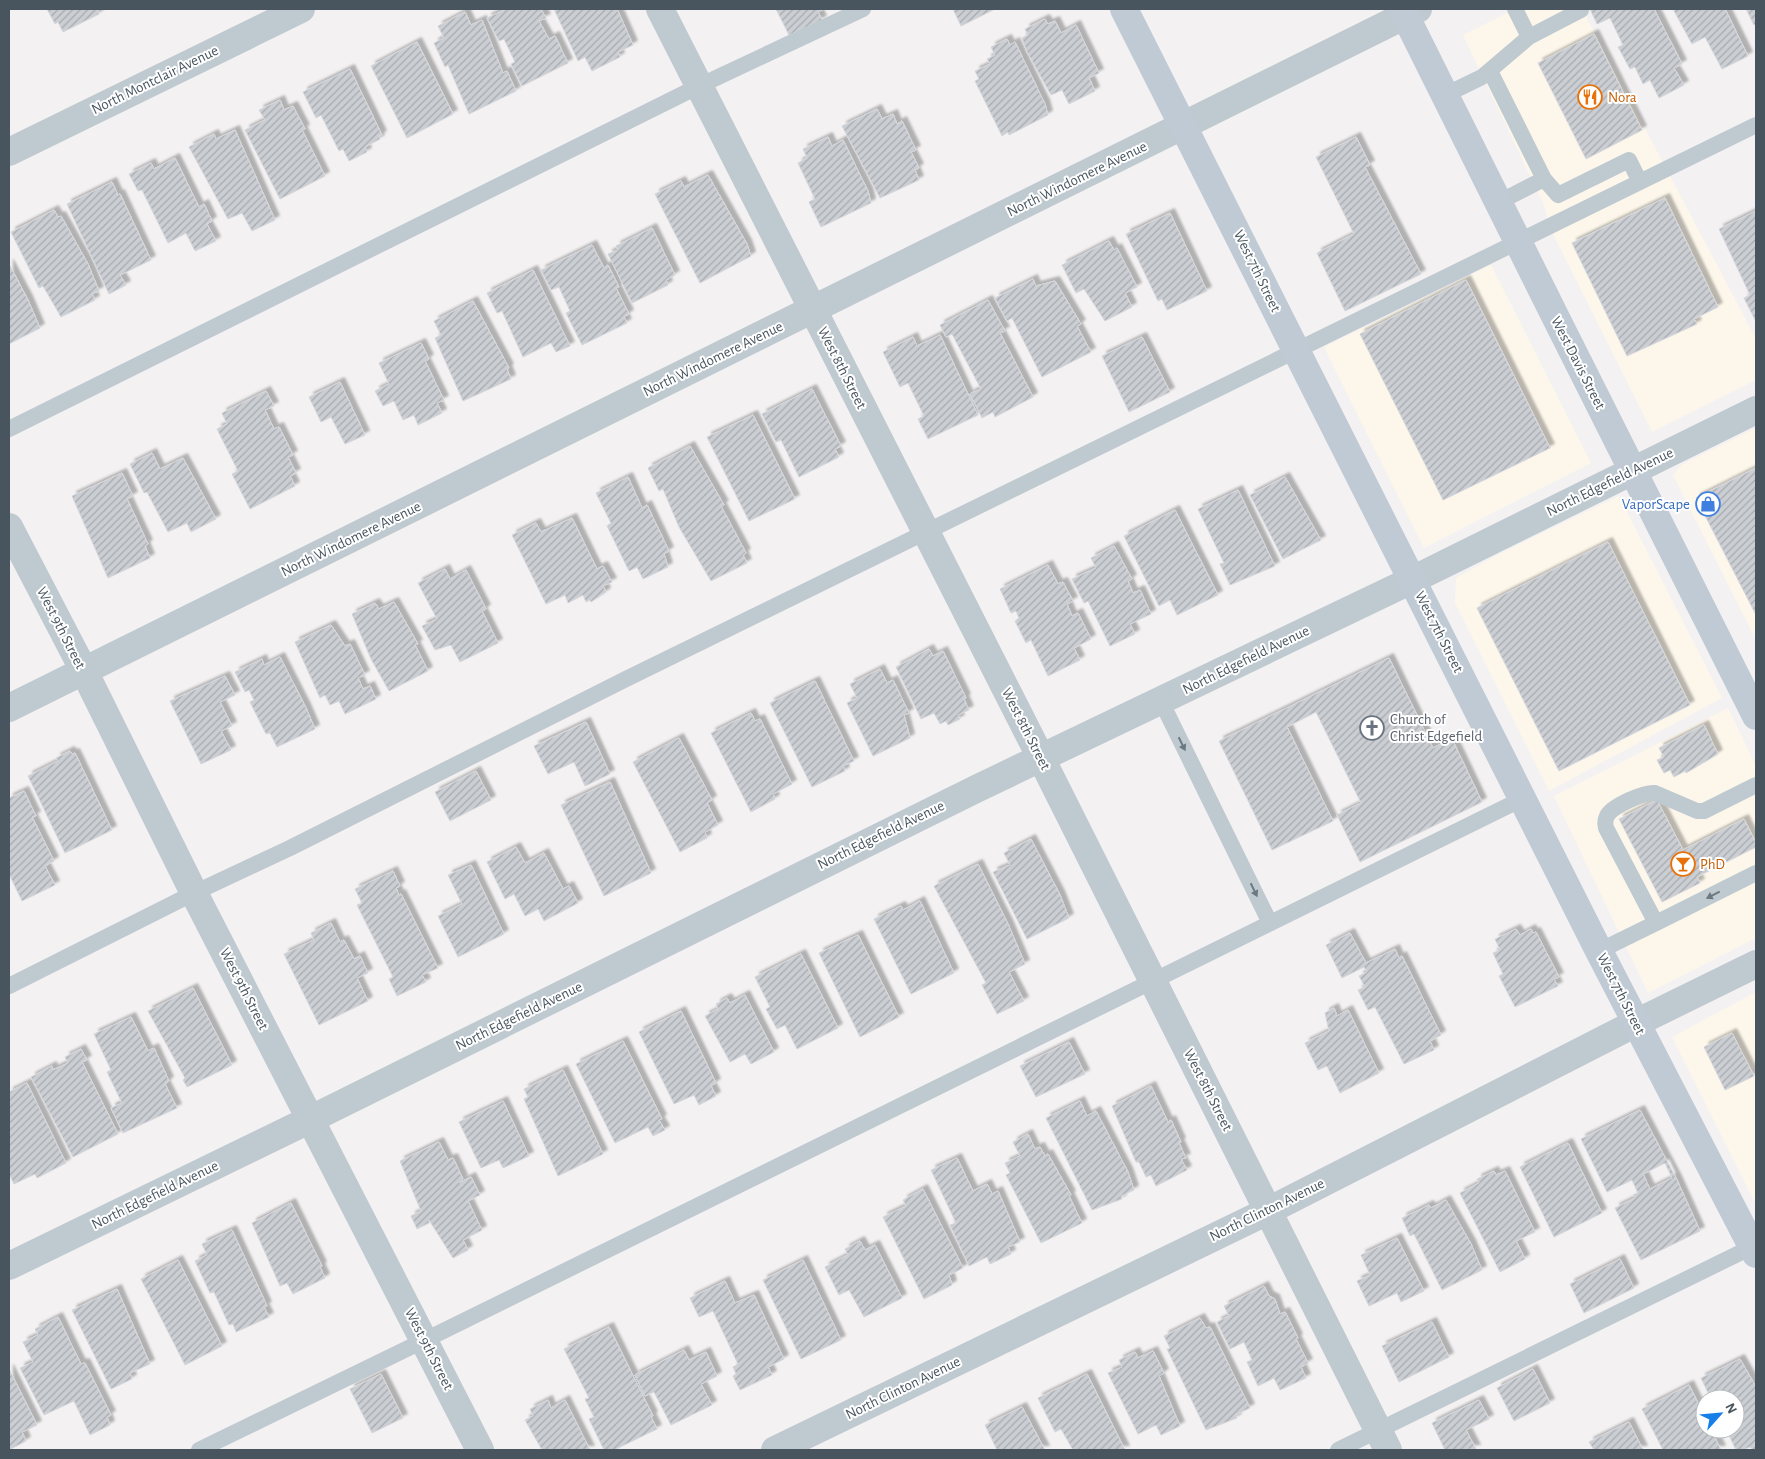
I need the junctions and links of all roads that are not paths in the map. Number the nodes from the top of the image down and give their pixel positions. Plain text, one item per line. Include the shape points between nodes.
1 (302, 9) edge
2 (660, 9) edge
3 (863, 9) edge
4 (1124, 9) edge
5 (1515, 9) edge
6 (1581, 10) dead end
7 (1408, 11) edge
8 (1529, 37) junction
9 (1490, 71) junction
10 (699, 86) junction
11 (1445, 95) junction
12 (1756, 125) edge
13 (1184, 126) junction
14 (9, 152) edge
15 (1544, 179) junction
16 (1640, 182) junction
17 (1499, 202) junction
18 (1518, 241) junction
19 (813, 309) junction
20 (1296, 351) junction
21 (1756, 410) edge
22 (9, 429) edge
23 (1634, 471) junction
24 (9, 527) edge
25 (926, 532) junction
26 (1412, 580) junction
27 (84, 671) junction
28 (1750, 687) edge
29 (1161, 701) junction
30 (9, 708) edge
31 (1756, 716) edge
32 (1041, 758) junction
33 (1756, 784) edge
34 (1522, 799) junction
35 (1756, 873) edge
36 (194, 893) junction
37 (1270, 923) junction
38 (1656, 923) junction
39 (1600, 951) junction
40 (1756, 964) edge
41 (1153, 981) junction
42 (9, 986) edge
43 (1636, 1023) junction
44 (311, 1119) junction
45 (1268, 1211) junction
46 (1755, 1248) edge
47 (9, 1266) edge
48 (425, 1340) junction
49 (1383, 1440) edge
50 (199, 1450) edge
51 (480, 1450) edge
52 (775, 1450) edge
53 (1338, 1450) edge

1 - 14 street, North Montclair Avenue
2 - 10 street, West 8th Street
3 - 10 lane
4 - 13 street, West 7th Street
5 - 8 lane
6 - 8 lane
7 - 11 street, West Davis Street
7 - 13 street, North Windomere Avenue
8 - 9 lane
9 - 11 lane
9 - 15 lane
10 - 19 street, West 8th Street
10 - 22 lane
11 - 17 street, West Davis Street
12 - 16 lane
13 - 19 street, North Windomere Avenue
13 - 20 street, West 7th Street
15 - 16 lane via 1558,195 1629,160
15 - 17 lane
16 - 18 lane
17 - 18 street, West Davis Street
18 - 20 lane
18 - 23 street, West Davis Street
19 - 25 street, West 8th Street
19 - 27 street, North Windomere Avenue
20 - 25 lane
20 - 26 street, West 7th Street
21 - 23 street, North Edgefield Avenue
23 - 26 street, North Edgefield Avenue
23 - 28 street, West Davis Street
24 - 27 street, West 9th Street
25 - 32 street, West 8th Street
25 - 36 lane
26 - 29 street, North Edgefield Avenue
26 - 34 street, West 7th Street
27 - 30 street, North Windomere Avenue
27 - 36 street, West 9th Street
28 - 31 street, West Davis Street
29 - 32 street, North Edgefield Avenue
29 -> 37 lane
32 - 41 street, West 8th Street
32 - 44 street, North Edgefield Avenue
33 - 38 lane via 1709,810 1697,810 1649,793 1607,816 1606,828
34 - 37 lane
34 - 39 street, West 7th Street
35 -> 38 lane
36 - 42 lane
36 - 44 street, West 9th Street
37 - 41 lane
38 - 39 lane
39 - 43 street, West 7th Street
40 - 43 street, North Clinton Avenue
41 - 45 street, West 8th Street
41 - 48 lane
43 - 45 street, North Clinton Avenue
43 - 46 street, West 7th Street
44 - 47 street, North Edgefield Avenue
44 - 48 street, West 9th Street
45 - 49 street, West 8th Street
45 - 52 street, North Clinton Avenue
46 - 49 lane
48 - 50 lane
48 - 51 street, West 9th Street
49 - 53 lane

